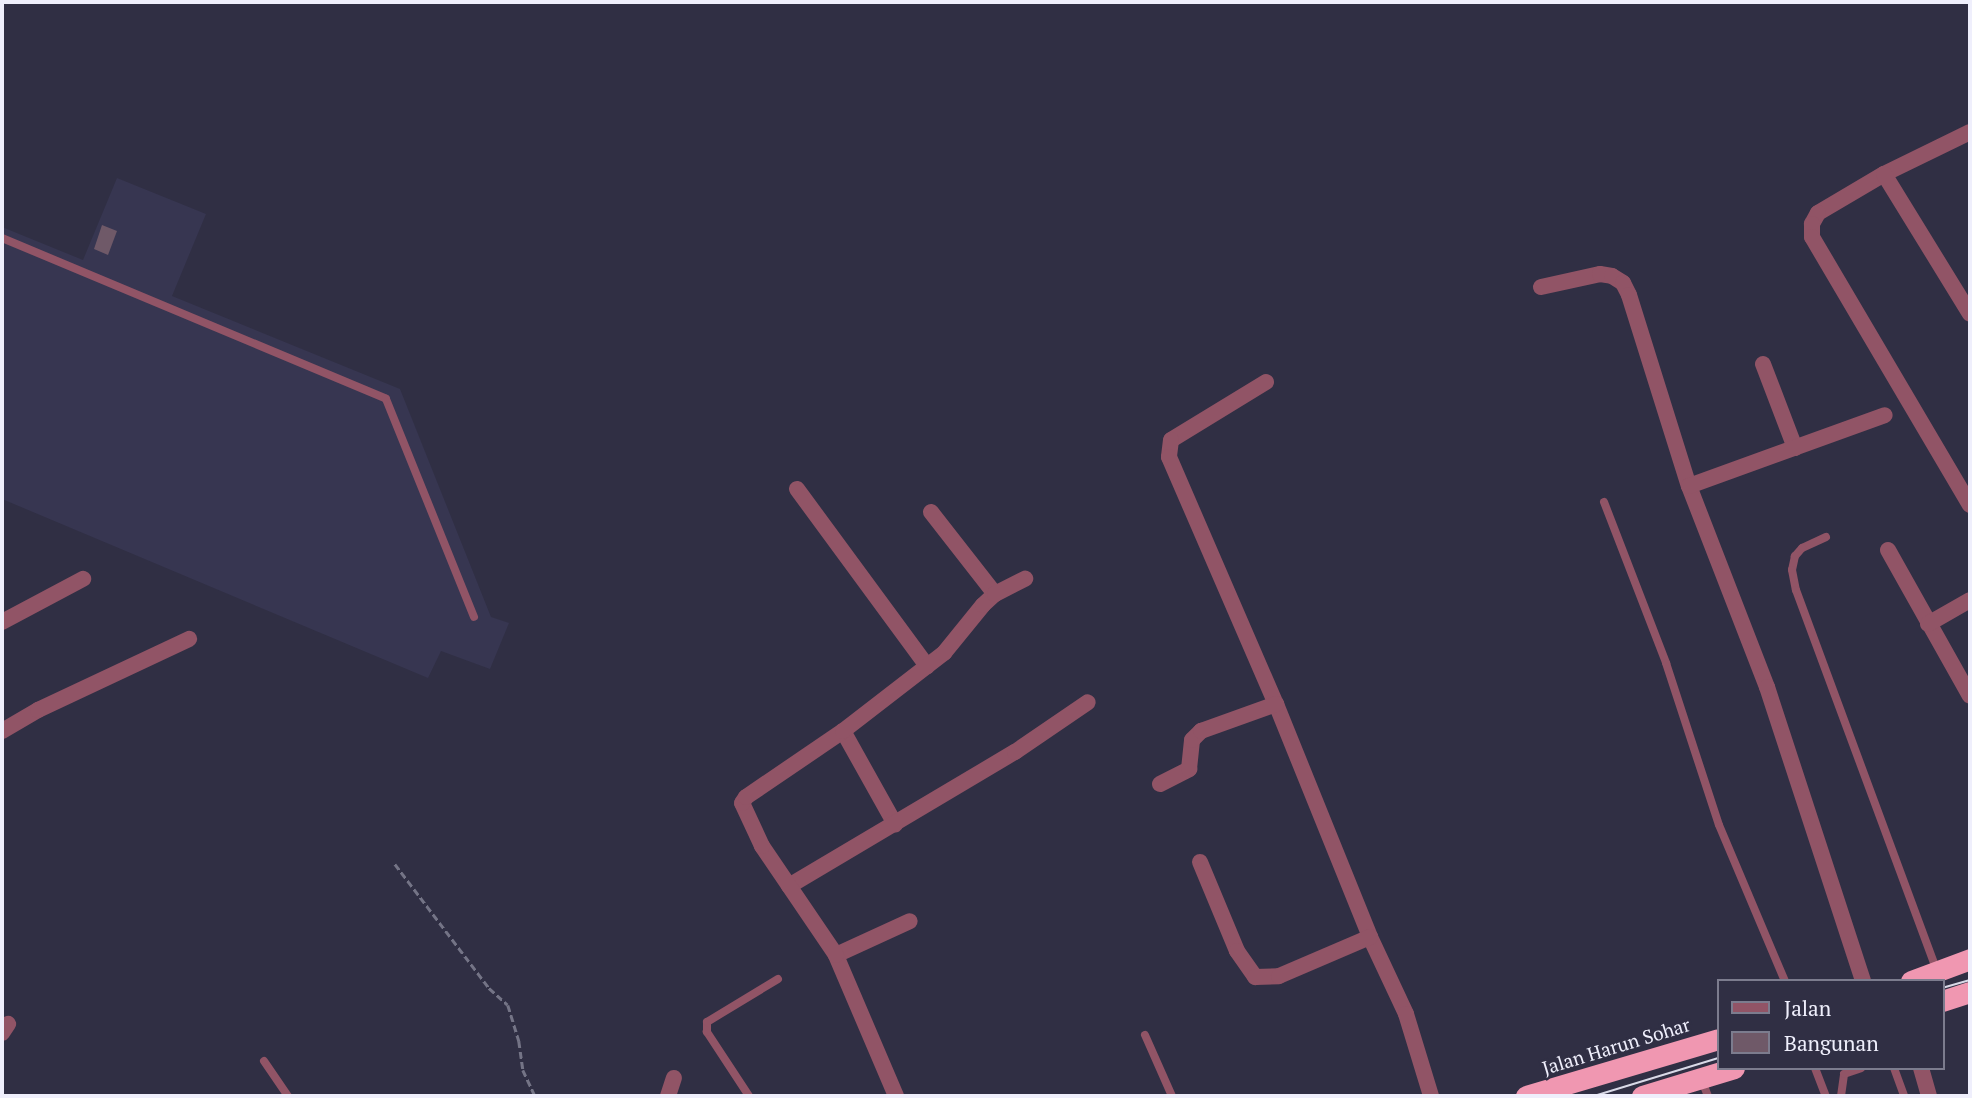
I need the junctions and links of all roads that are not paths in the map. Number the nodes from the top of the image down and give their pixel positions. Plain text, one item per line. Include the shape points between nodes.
1 (1970, 132) edge
2 (1884, 174) junction
3 (2, 239) edge
4 (1541, 287) dead end
5 (1970, 314) edge
6 (1763, 364) dead end
7 (1266, 382) dead end
8 (1885, 415) dead end
9 (1795, 449) junction
10 (1689, 486) junction
11 (797, 489) dead end
12 (1604, 502) dead end
13 (1970, 505) edge
14 (931, 512) dead end
15 (1826, 537) dead end
16 (1888, 550) dead end
17 (83, 579) dead end
18 (1025, 579) dead end
19 (995, 594) junction
20 (1970, 600) edge
21 (474, 617) dead end
22 (2, 622) edge
23 (1927, 624) junction
24 (189, 639) dead end
25 (927, 667) junction
26 (1970, 696) edge
27 (1088, 702) dead end
28 (1276, 704) junction
29 (2, 731) edge
30 (843, 731) junction
31 (1160, 784) dead end
32 (895, 824) junction
33 (1200, 862) dead end
34 (789, 886) junction
35 (911, 921) dead end
36 (1370, 937) junction
37 (836, 954) junction
38 (1970, 959) edge
39 (1937, 972) junction
40 (778, 979) dead end
41 (1784, 979) edge
42 (1862, 979) edge
43 (1917, 979) edge
44 (1970, 992) edge
45 (1944, 1001) edge
46 (1145, 1035) dead end
47 (1716, 1040) edge
48 (264, 1062) dead end
49 (1731, 1070) edge
50 (1816, 1070) edge
51 (1855, 1070) edge
52 (1895, 1070) edge
53 (1922, 1070) edge
54 (674, 1078) dead end
55 (1705, 1087) edge
56 (1650, 1095) edge
57 (288, 1096) edge
58 (668, 1096) edge
59 (749, 1096) edge
60 (897, 1096) edge
61 (1172, 1096) edge
62 (1431, 1096) edge
63 (1527, 1096) edge
64 (1826, 1096) edge
65 (1841, 1096) edge
66 (1904, 1096) edge
67 (1929, 1096) edge

1 - 2 street
2 - 5 street
2 - 13 street via 1818,213 1812,237
3 - 21 lane via 386,399
4 - 10 street via 1600,274 1623,283
6 - 9 street
7 - 28 street via 1171,440 1167,447
8 - 9 street
9 - 10 street
10 - 42 street via 1768,687
11 - 25 street
12 - 41 lane via 1666,663 1719,825
14 - 19 street
15 - 39 lane via 1795,556 1796,590
16 - 23 street
17 - 22 street
18 - 19 street
19 - 25 street via 974,612 957,640
20 - 23 street
23 - 26 street
24 - 29 street via 38,709
25 - 30 street
27 - 32 street via 1016,752
28 - 31 street via 1200,731 1192,740 1189,769
28 - 36 street
30 - 32 street
30 - 34 street via 743,800 744,811
32 - 34 street
33 - 36 street via 1237,951 1259,978 1279,976
34 - 37 street
35 - 37 street
36 - 62 street via 1406,1014
37 - 60 street
38 - 39 highway
39 - 43 highway
40 - 59 lane via 707,1022 707,1032
44 - 45 highway
46 - 61 lane
47 - 63 highway, Jalan Harun Sohar
48 - 57 lane
49 - 55 highway
50 - 64 lane
51 - 65 lane via 1844,1074
52 - 66 lane
53 - 67 street
54 - 58 street
55 - 56 highway

